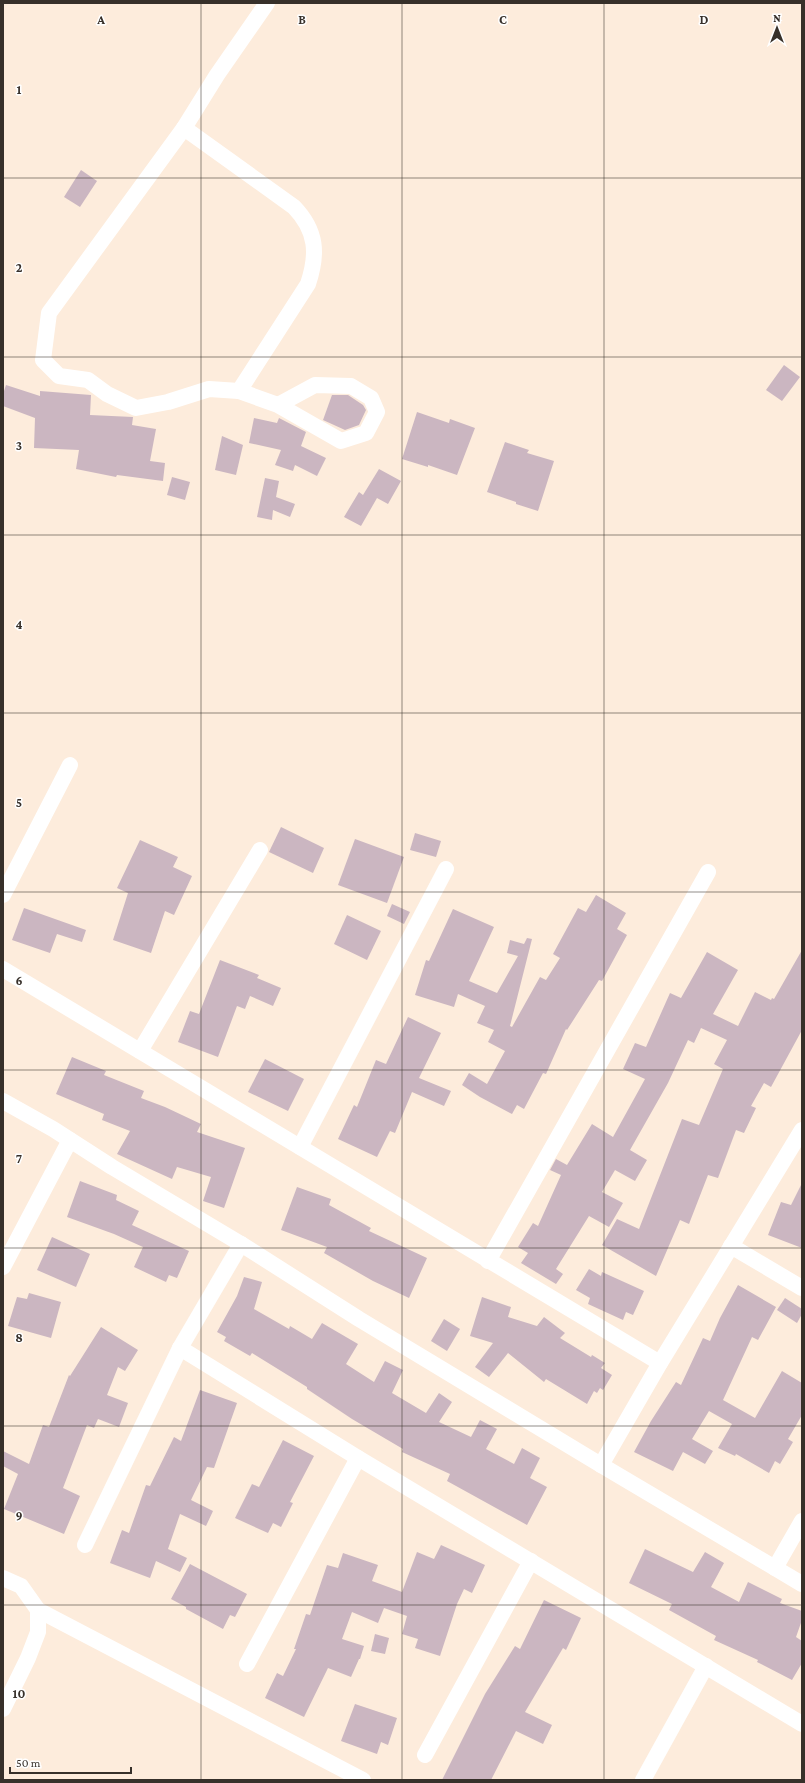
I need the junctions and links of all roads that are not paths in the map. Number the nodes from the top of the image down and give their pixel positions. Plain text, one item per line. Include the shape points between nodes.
1 (267, 3) edge
2 (184, 128) junction
3 (239, 391) junction
4 (278, 405) junction
5 (70, 765) dead end
6 (260, 850) dead end
7 (446, 869) dead end
8 (708, 872) dead end
9 (3, 895) edge
10 (3, 969) edge
11 (140, 1051) junction
12 (3, 1101) edge
13 (802, 1130) edge
14 (70, 1140) junction
15 (300, 1147) junction
16 (241, 1244) junction
17 (731, 1246) junction
18 (488, 1261) junction
19 (3, 1267) edge
20 (802, 1288) edge
21 (180, 1348) junction
22 (660, 1363) junction
23 (358, 1458) junction
24 (601, 1465) junction
25 (802, 1521) edge
26 (85, 1545) dead end
27 (531, 1561) junction
28 (775, 1568) junction
29 (3, 1578) edge
30 (802, 1584) edge
31 (38, 1610) junction
32 (247, 1664) dead end
33 (706, 1666) junction
34 (3, 1709) edge
35 (802, 1724) edge
36 (425, 1755) dead end
37 (363, 1780) edge
38 (643, 1780) edge

1 - 2 street
2 - 3 street via 294,207 302,215 313,239 315,253 308,284
2 - 3 street via 49,313 43,360 59,376 88,380 108,394 136,408 168,402 210,389
3 - 4 street
4 - 4 street via 341,441 366,433 377,412 371,398 351,386 315,385
5 - 9 street
6 - 11 street
7 - 15 street
8 - 18 street
10 - 11 street
11 - 15 street
12 - 14 street
13 - 17 street
14 - 16 street
14 - 19 street
15 - 18 street
16 - 21 street
16 - 24 street via 359,1319
17 - 20 street
17 - 22 street
18 - 22 street
21 - 23 street
21 - 26 street
22 - 24 street
23 - 27 street
23 - 32 street
24 - 28 street
25 - 28 street
27 - 33 street
27 - 36 street
28 - 30 street
29 - 31 street via 21,1586
31 - 34 street via 38,1632
31 - 37 street
33 - 35 street
33 - 38 street

